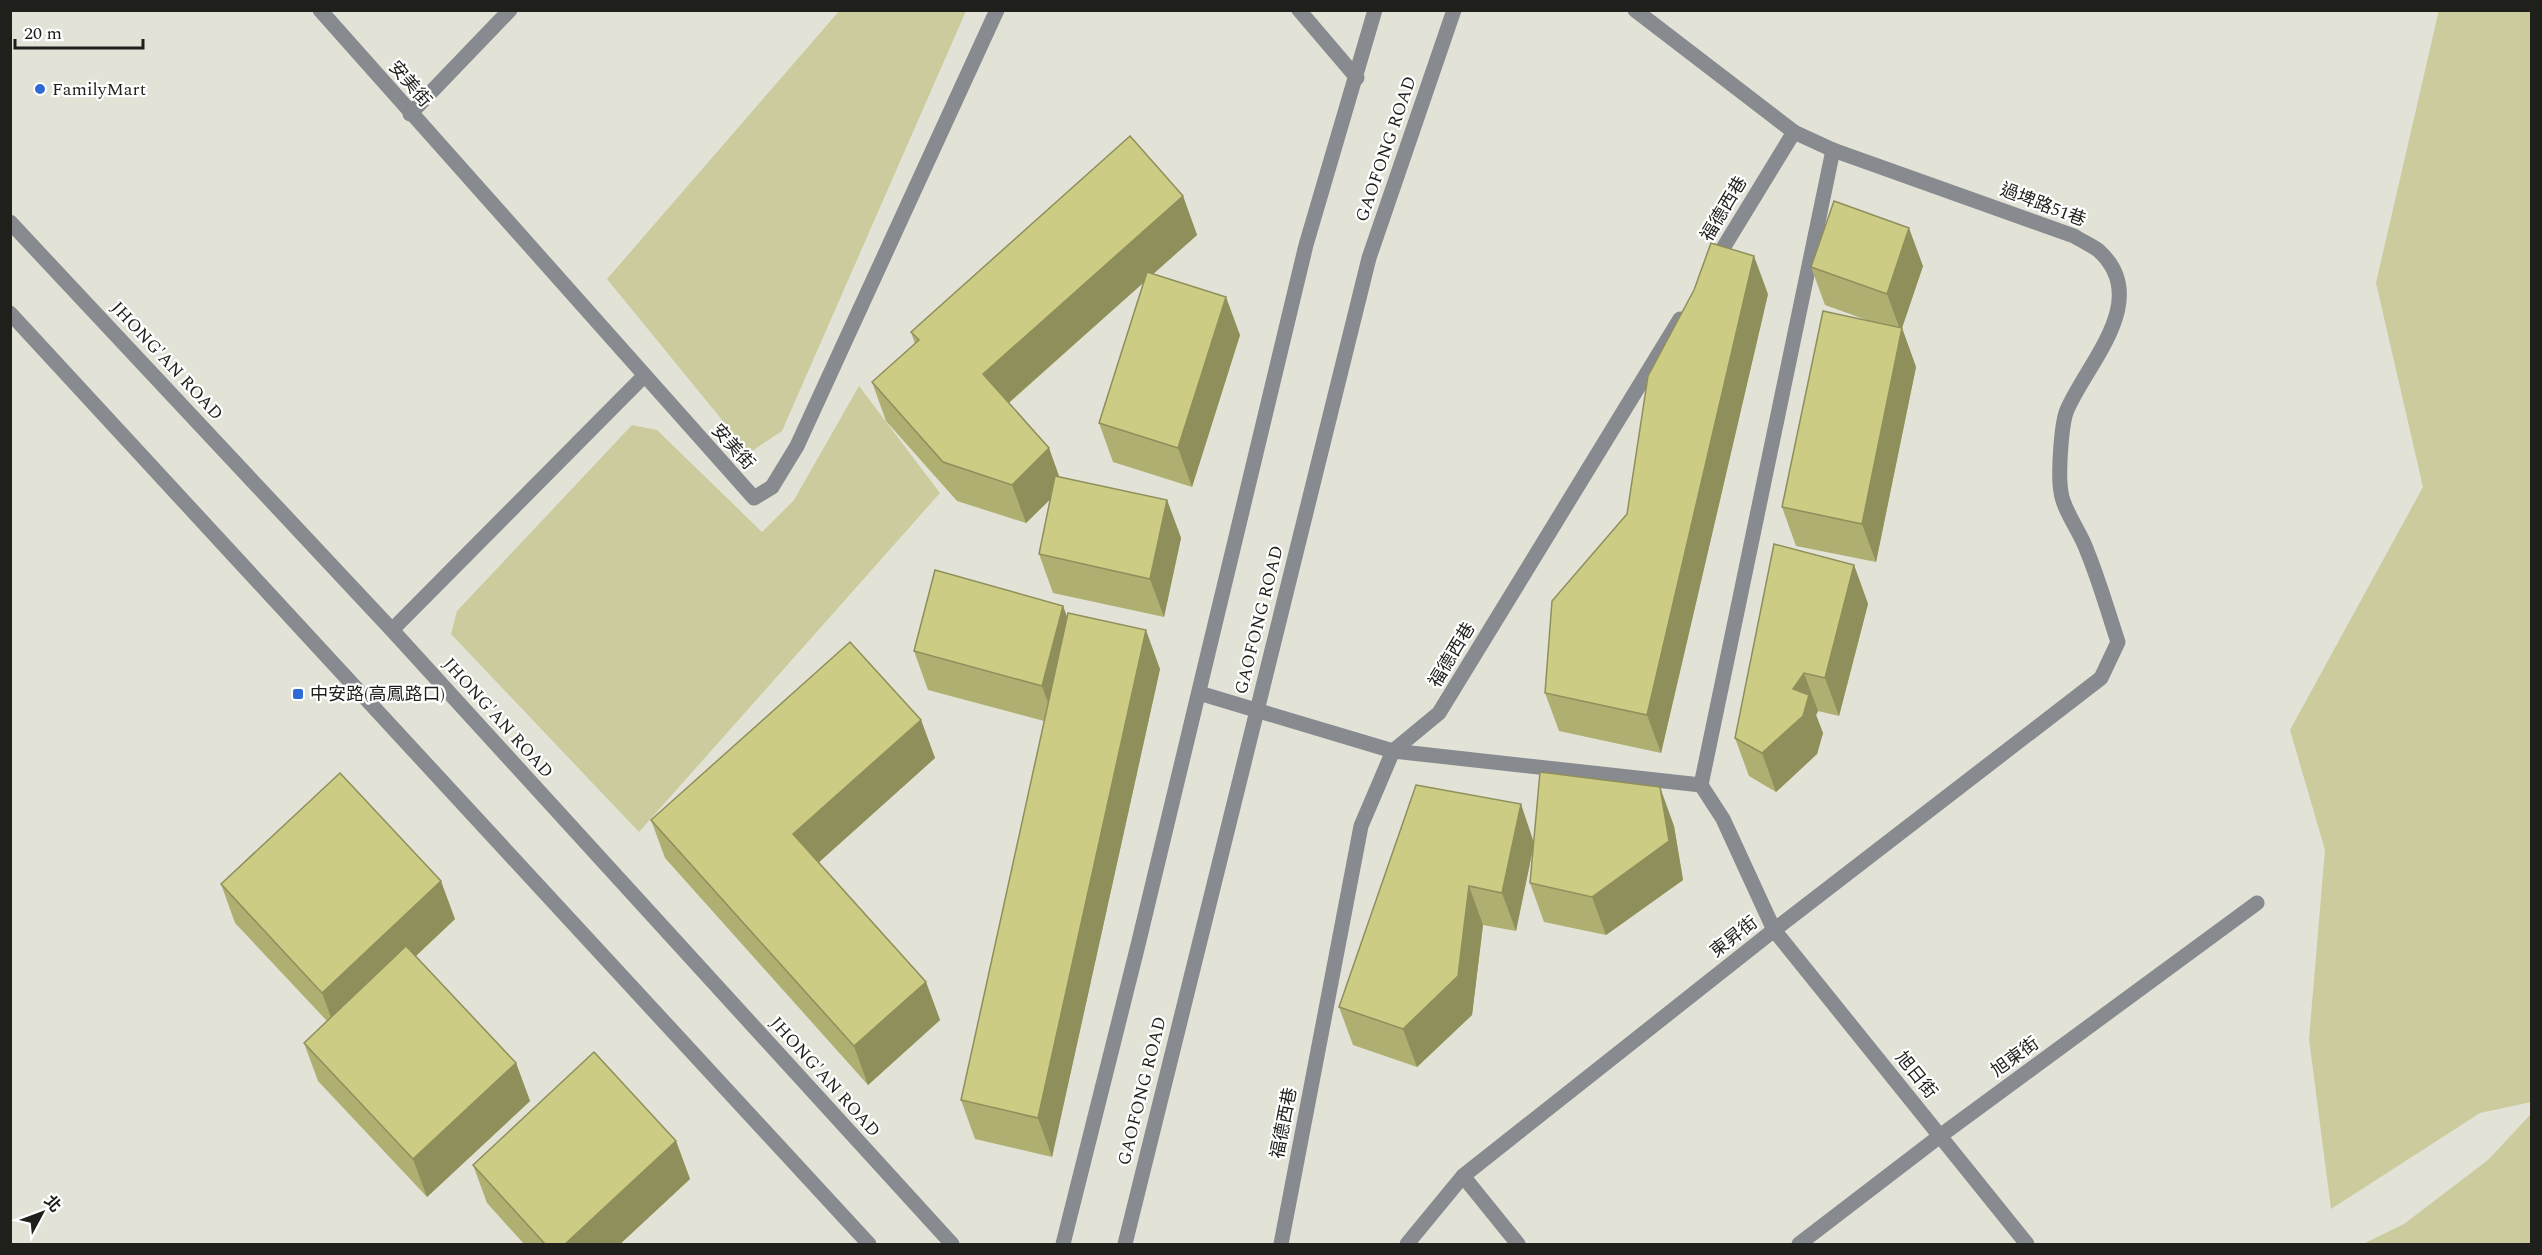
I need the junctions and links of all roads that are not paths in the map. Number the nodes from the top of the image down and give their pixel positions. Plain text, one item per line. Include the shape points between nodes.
1 (320, 10) edge
2 (510, 10) edge
3 (997, 10) edge
4 (1299, 10) edge
5 (1375, 10) edge
6 (1454, 10) edge
7 (1635, 10) edge
8 (1357, 78) junction
9 (410, 114) junction
10 (1794, 132) junction
11 (1833, 150) junction
12 (10, 222) edge
13 (1707, 275) edge
14 (1688, 306) edge
15 (10, 313) edge
16 (643, 376) junction
17 (392, 630) junction
18 (2101, 678) joint
19 (1199, 693) junction
20 (1257, 710) junction
21 (1393, 751) junction
22 (1701, 785) junction
23 (2257, 903) dead end
24 (1774, 930) junction
25 (1940, 1136) junction
26 (1463, 1176) junction
27 (868, 1245) edge
28 (952, 1245) edge
29 (1063, 1245) edge
30 (1125, 1245) edge
31 (1281, 1245) edge
32 (1407, 1245) edge
33 (1518, 1245) edge
34 (1799, 1245) edge
35 (2028, 1245) edge

1 - 9 street, 安美街
2 - 9 street
3 - 16 street, 安美街 via 797,446 772,487 754,498
4 - 8 street
5 - 8 street
6 - 20 street, GAOFONG ROAD via 1369,258
7 - 10 street, 過埤路51巷
8 - 19 street via 1306,245
9 - 16 street, 安美街
10 - 11 street, 過埤路51巷
10 - 13 street, 福德西巷
11 - 18 street, 過埤路51巷 via 2074,236 2098,250 2112,269 2121,292 2113,326 2066,411 2062,436 2061,494 2087,550 2118,642
11 - 22 street
12 - 17 street, JHONG'AN ROAD
14 - 21 street, 福德西巷 via 1439,713
15 - 27 street
16 - 17 street
17 - 28 street, JHONG'AN ROAD
18 - 24 street, 東昇街
19 - 20 street
19 - 29 street
20 - 21 street
20 - 30 street, GAOFONG ROAD
21 - 22 street
21 - 31 street, 福德西巷 via 1361,826
22 - 24 street, 旭日街 via 1723,819
23 - 25 street, 旭東街
24 - 25 street, 旭日街
24 - 26 street, 東昇街
25 - 34 street, 旭東街
25 - 35 street, 旭日街
26 - 32 street, 東昇街
26 - 33 street

